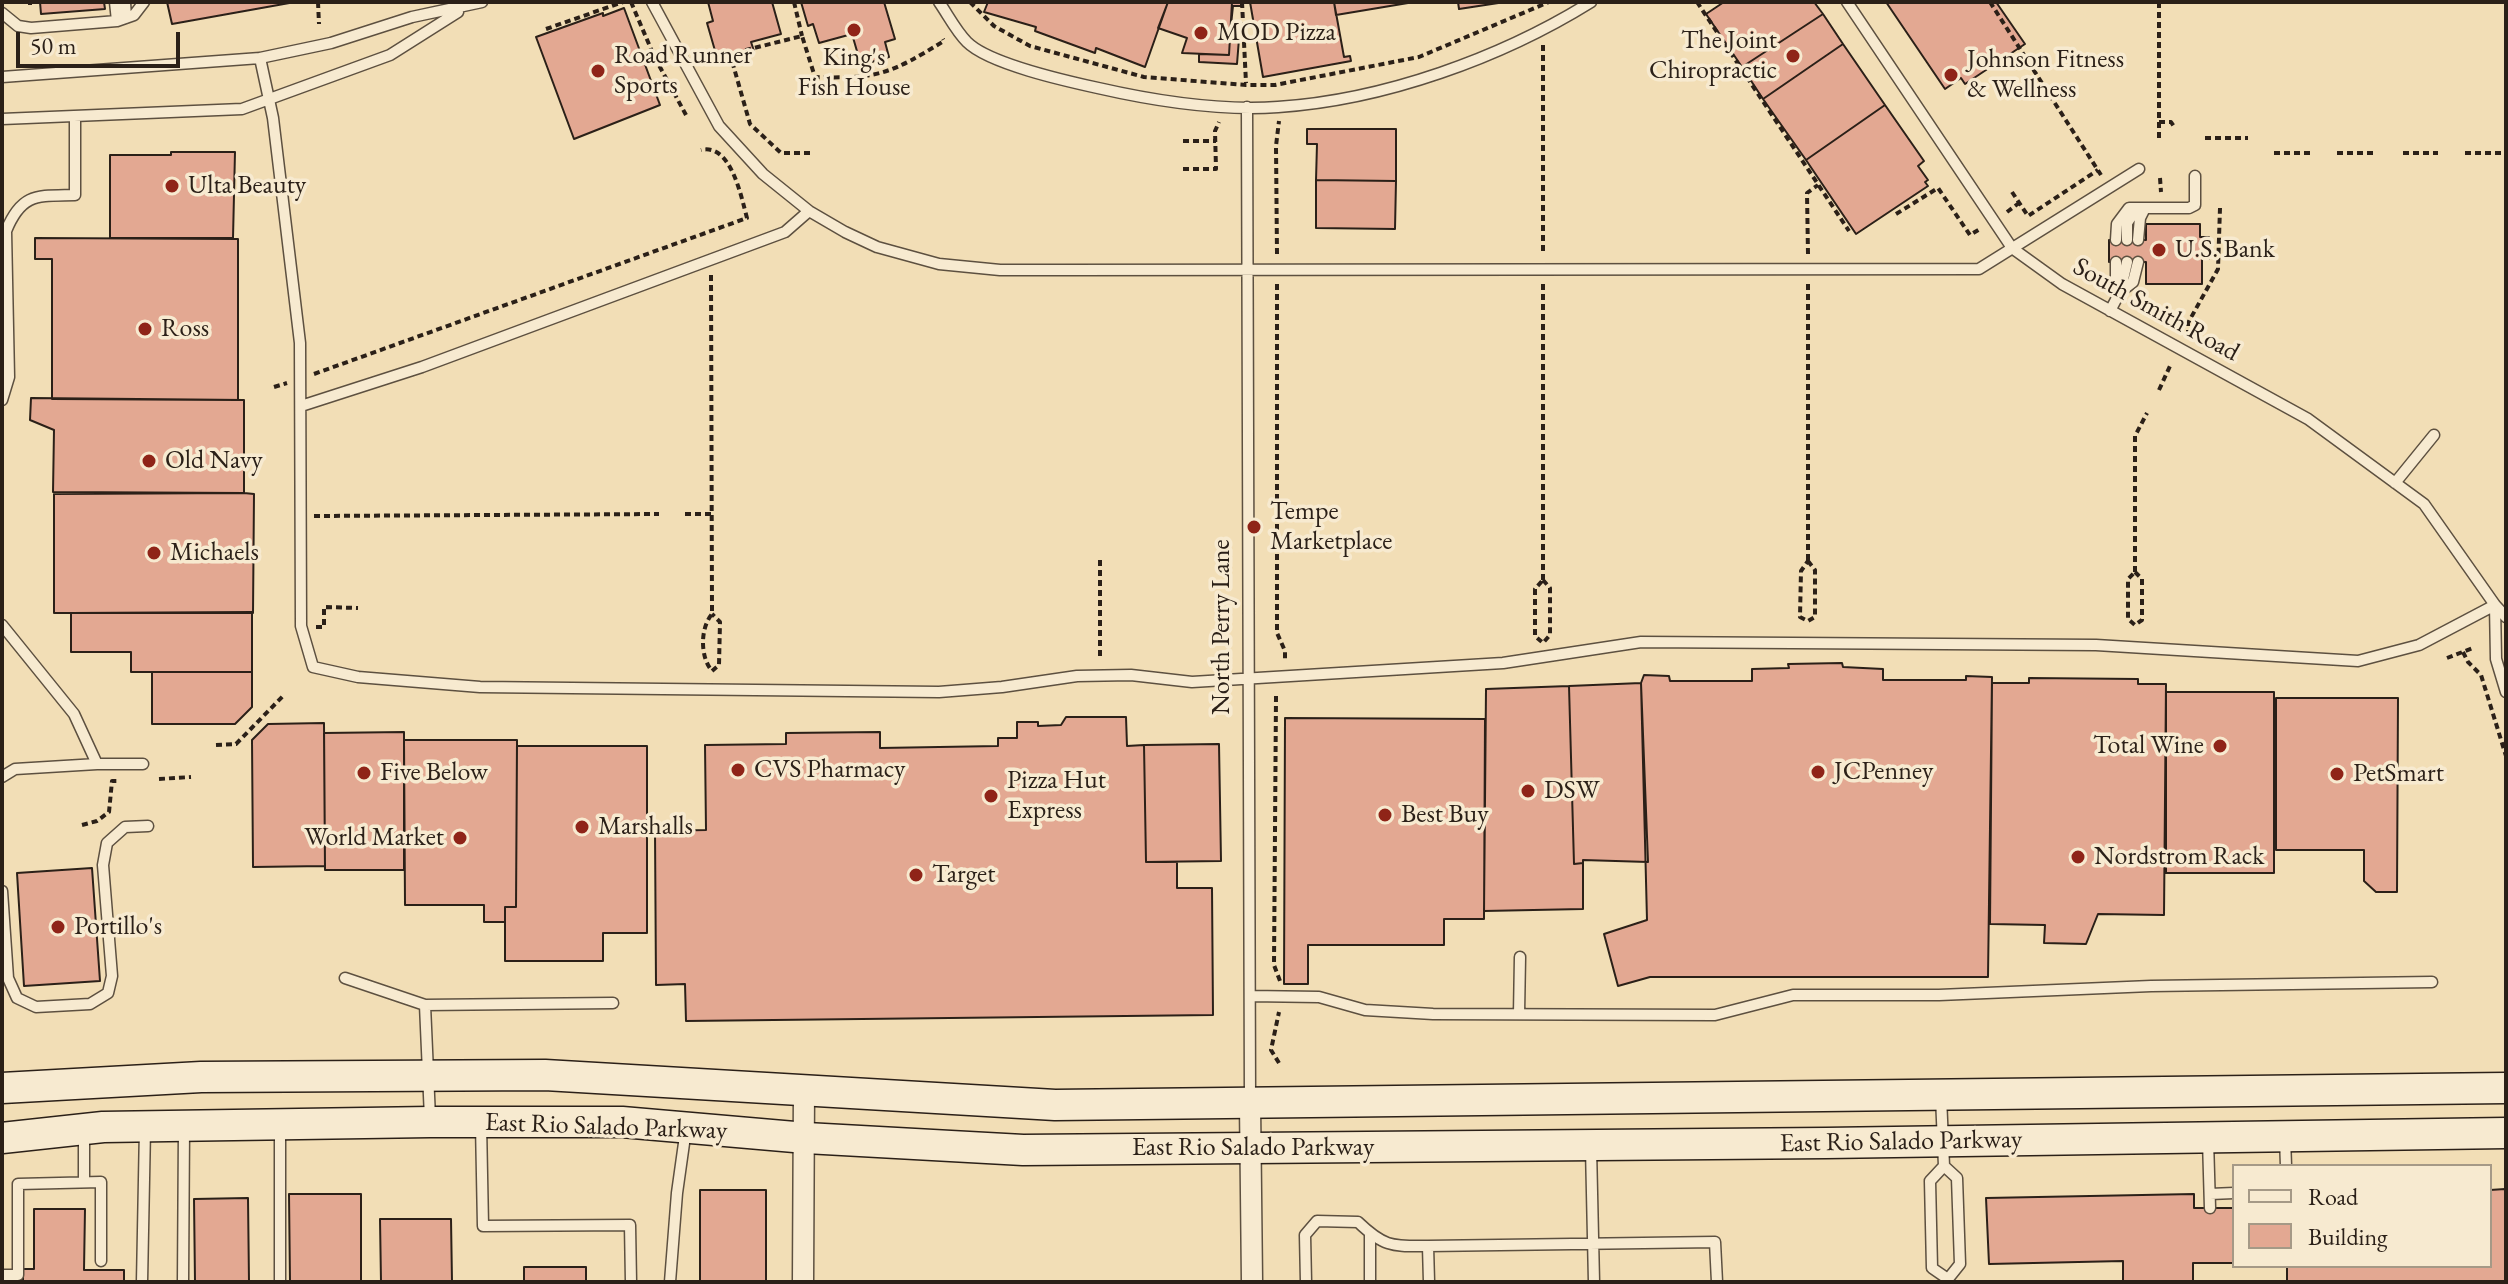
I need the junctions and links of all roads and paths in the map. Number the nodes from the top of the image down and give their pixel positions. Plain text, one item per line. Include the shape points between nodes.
1 (115, 2) edge
2 (125, 2) edge
3 (318, 2) edge
4 (482, 2) edge
5 (623, 2) edge
6 (631, 2) edge
7 (652, 2) edge
8 (794, 2) edge
9 (939, 2) edge
10 (1242, 2) edge
11 (1549, 2) edge
12 (1591, 2) edge
13 (1697, 2) edge
14 (1847, 2) edge
15 (1990, 2) edge
16 (2159, 2) edge
17 (973, 3) edge
18 (1542, 4) edge
19 (139, 5) edge
20 (607, 5) edge
21 (466, 7) junction
22 (2, 13) edge
23 (121, 20) junction
24 (319, 24) dead end
25 (936, 28) dead end
26 (546, 29) dead end
27 (802, 36) junction
28 (1543, 44) dead end
29 (260, 58) junction
30 (2, 77) edge
31 (1246, 85) junction
32 (270, 98) junction
33 (1247, 107) junction
34 (686, 115) dead end
35 (75, 116) junction
36 (2, 119) edge
37 (1279, 121) dead end
38 (1219, 122) dead end
39 (2159, 122) junction
40 (2175, 128) dead end
41 (2205, 138) dead end
42 (2248, 138) dead end
43 (2159, 139) dead end
44 (1183, 141) dead end
45 (1216, 141) junction
46 (701, 150) dead end
47 (810, 153) dead end
48 (2274, 153) dead end
49 (2310, 153) dead end
50 (2337, 153) dead end
51 (2373, 153) dead end
52 (2403, 153) dead end
53 (2438, 153) dead end
54 (2465, 153) dead end
55 (2501, 153) dead end
56 (1183, 169) dead end
57 (2139, 169) dead end
58 (2098, 170) junction
59 (2102, 176) dead end
60 (2195, 176) dead end
61 (1818, 185) junction
62 (2012, 192) dead end
63 (2019, 203) junction
64 (2141, 208) junction
65 (2220, 208) dead end
66 (809, 211) junction
67 (2007, 212) dead end
68 (1896, 214) dead end
69 (1982, 228) dead end
70 (1849, 231) dead end
71 (708, 232) junction
72 (711, 243) dead end
73 (2012, 248) junction
74 (1277, 254) dead end
75 (1543, 254) dead end
76 (1808, 254) dead end
77 (2127, 262) dead end
78 (1247, 268) junction
79 (711, 275) dead end
80 (1543, 283) dead end
81 (1277, 284) dead end
82 (1808, 284) dead end
83 (2110, 311) junction
84 (2188, 336) dead end
85 (2170, 366) dead end
86 (300, 379) junction
87 (274, 387) dead end
88 (2159, 390) dead end
89 (2, 400) edge
90 (301, 406) junction
91 (2147, 413) dead end
92 (2434, 435) dead end
93 (2395, 483) junction
94 (659, 514) dead end
95 (685, 514) dead end
96 (712, 514) junction
97 (299, 516) junction
98 (1100, 556) dead end
99 (1808, 561) junction
100 (2135, 572) junction
101 (1543, 580) junction
102 (2495, 605) junction
103 (358, 608) dead end
104 (712, 614) junction
105 (2506, 617) edge
106 (2, 625) edge
107 (301, 626) junction
108 (2473, 648) dead end
109 (2463, 652) junction
110 (1100, 656) dead end
111 (2447, 658) dead end
112 (1285, 660) dead end
113 (1248, 676) junction
114 (2506, 692) edge
115 (283, 696) dead end
116 (1276, 696) dead end
117 (216, 745) dead end
118 (2506, 756) edge
119 (97, 764) junction
120 (143, 764) dead end
121 (2, 777) edge
122 (191, 777) dead end
123 (159, 779) dead end
124 (121, 781) dead end
125 (82, 825) dead end
126 (148, 826) dead end
127 (2, 891) edge
128 (1520, 957) dead end
129 (345, 978) dead end
130 (2432, 982) dead end
131 (1280, 987) dead end
132 (1250, 996) junction
133 (613, 1003) dead end
134 (425, 1005) junction
135 (1279, 1011) dead end
136 (1519, 1014) junction
137 (1279, 1063) dead end
138 (428, 1076) junction
139 (2, 1088) edge
140 (2506, 1088) edge
141 (804, 1089) junction
142 (1941, 1095) junction
143 (1250, 1104) junction
144 (430, 1122) junction
145 (480, 1122) junction
146 (279, 1124) junction
147 (145, 1126) junction
148 (184, 1126) junction
149 (686, 1128) junction
150 (84, 1129) junction
151 (2506, 1133) edge
152 (2, 1138) edge
153 (806, 1138) junction
154 (2208, 1138) junction
155 (1591, 1145) junction
156 (1251, 1147) junction
157 (2286, 1151) edge
158 (1943, 1154) junction
159 (84, 1182) junction
160 (2232, 1193) edge
161 (2210, 1194) junction
162 (2210, 1208) dead end
163 (1370, 1234) junction
164 (1593, 1244) junction
165 (1428, 1246) junction
166 (101, 1261) dead end
167 (2, 1275) edge
168 (1948, 1280) edge
169 (142, 1282) edge
170 (183, 1282) edge
171 (280, 1282) edge
172 (631, 1282) edge
173 (670, 1282) edge
174 (803, 1282) edge
175 (1252, 1282) edge
176 (1306, 1282) edge
177 (1370, 1282) edge
178 (1429, 1282) edge
179 (1594, 1282) edge
180 (1717, 1282) edge

1 - 23 lane
2 - 23 lane
3 - 24 path
4 - 21 lane
5 - 20 path
6 - 34 path
7 - 66 lane via 719,126 763,174
8 - 27 path
9 - 33 lane via 968,43 1028,71 1122,93
10 - 31 path
11 - 18 path
12 - 33 lane via 1543,31 1439,75 1342,99
13 - 61 path
14 - 73 lane, South Smith Road
15 - 58 path
16 - 39 path
17 - 31 path via 994,26 1030,46 1144,77
18 - 31 path via 1419,57 1275,85
19 - 23 lane
20 - 26 path
21 - 29 lane
21 - 32 lane via 390,55
22 - 23 lane via 18,26 31,28
25 - 27 path via 944,41 886,73 859,78 815,77
27 - 47 path via 730,54 750,124 781,153
28 - 75 path
29 - 30 lane
29 - 32 lane
31 - 33 path
32 - 35 lane via 242,109
32 - 86 lane
33 - 78 lane, North Perry Lane
35 - 36 lane
35 - 89 lane via 75,195 36,196 14,211 6,231 9,377
37 - 74 path
38 - 45 path
39 - 40 path via 2171,122
39 - 43 path
41 - 42 path
44 - 45 path
45 - 56 path via 1216,169
46 - 71 path via 716,150 734,172 747,218
48 - 49 path
50 - 51 path
52 - 53 path
54 - 55 path
57 - 73 lane
58 - 59 path
58 - 63 path via 2028,216
60 - 64 lane via 2195,205
61 - 70 path
61 - 76 path via 1807,193
62 - 63 path
63 - 67 path
64 - 64 lane via 2140,218 2127,240 2117,224 2129,208
65 - 84 path via 2218,269 2188,323
66 - 78 lane via 877,247 939,264 1000,270
66 - 90 lane via 785,232 422,367
68 - 69 path via 1938,188 1970,235
71 - 72 path
71 - 86 path
73 - 78 lane via 1979,269
73 - 83 lane, South Smith Road
77 - 83 lane
78 - 113 lane, North Perry Lane
79 - 96 path
80 - 101 path
81 - 112 path via 1277,633
82 - 99 path
83 - 93 lane, South Smith Road via 2308,419
85 - 88 path
86 - 87 path
86 - 90 lane
90 - 97 lane
91 - 100 path via 2135,436
92 - 93 lane
93 - 102 lane, South Smith Road via 2424,504
94 - 97 path
95 - 96 path
96 - 104 path
97 - 107 lane
98 - 110 path
99 - 99 path via 1815,570 1815,617 1808,621 1800,617 1801,571
100 - 100 path via 2142,579 2142,620 2135,625 2128,619 2128,579
101 - 101 path via 1550,588 1550,635 1543,643 1535,636 1535,589
102 - 105 lane, South Smith Road
102 - 113 lane via 2419,645 2358,661 2096,645 1641,642 1503,663
102 - 114 lane via 2496,659
103 - 107 path via 324,607 324,627
104 - 104 path via 704,623 704,662 712,671 719,665 720,622
106 - 119 lane via 74,714
107 - 113 lane via 313,667 358,677 480,687 939,692 1088,675 1192,682
108 - 109 path
109 - 111 path
109 - 118 path via 2481,675
113 - 132 lane, North Perry Lane
115 - 117 path via 236,744
116 - 131 path via 1274,965
119 - 120 lane
119 - 121 lane via 15,769
122 - 123 path
124 - 125 path via 112,781 109,812
126 - 127 lane via 125,827 107,843 103,865 112,976 108,993 90,1004 36,1007 17,998 8,978
128 - 136 lane
129 - 134 lane
130 - 136 lane via 1793,995 1715,1015
132 - 136 lane via 1319,997 1365,1010
132 - 143 lane, North Perry Lane
133 - 134 lane
134 - 138 lane
135 - 137 path via 1271,1050
138 - 139 main road, East Rio Salado Parkway via 201,1077
138 - 141 main road, East Rio Salado Parkway via 545,1075
138 - 144 lane
140 - 142 main road, East Rio Salado Parkway
141 - 143 main road, East Rio Salado Parkway via 1055,1105
141 - 153 street
142 - 143 main road, East Rio Salado Parkway
142 - 158 lane
143 - 156 street, North Perry Lane
144 - 145 main road, East Rio Salado Parkway
144 - 146 main road, East Rio Salado Parkway
145 - 149 main road, East Rio Salado Parkway via 622,1122
145 - 172 lane via 483,1226 630,1225
146 - 148 main road, East Rio Salado Parkway
146 - 171 lane
147 - 148 main road, East Rio Salado Parkway
147 - 150 main road, East Rio Salado Parkway
147 - 169 lane
148 - 170 lane
149 - 153 main road, East Rio Salado Parkway
149 - 173 lane
150 - 152 main road, East Rio Salado Parkway
150 - 159 lane
151 - 157 main road, East Rio Salado Parkway
153 - 156 main road, East Rio Salado Parkway via 1023,1150
153 - 174 street
154 - 157 main road, East Rio Salado Parkway
154 - 158 main road, East Rio Salado Parkway
154 - 161 lane
155 - 156 main road, East Rio Salado Parkway
155 - 158 main road, East Rio Salado Parkway
155 - 164 lane
156 - 175 street, North Perry Lane
158 - 168 lane via 1957,1178 1960,1264
158 - 168 lane via 1930,1181 1932,1268
159 - 166 lane via 101,1182
159 - 167 lane via 18,1184 18,1275
160 - 161 lane
161 - 162 lane
163 - 165 lane via 1389,1246
163 - 176 lane via 1358,1222 1317,1221 1305,1235
163 - 177 lane
164 - 165 lane
164 - 179 lane
164 - 180 lane via 1715,1242
165 - 178 lane

